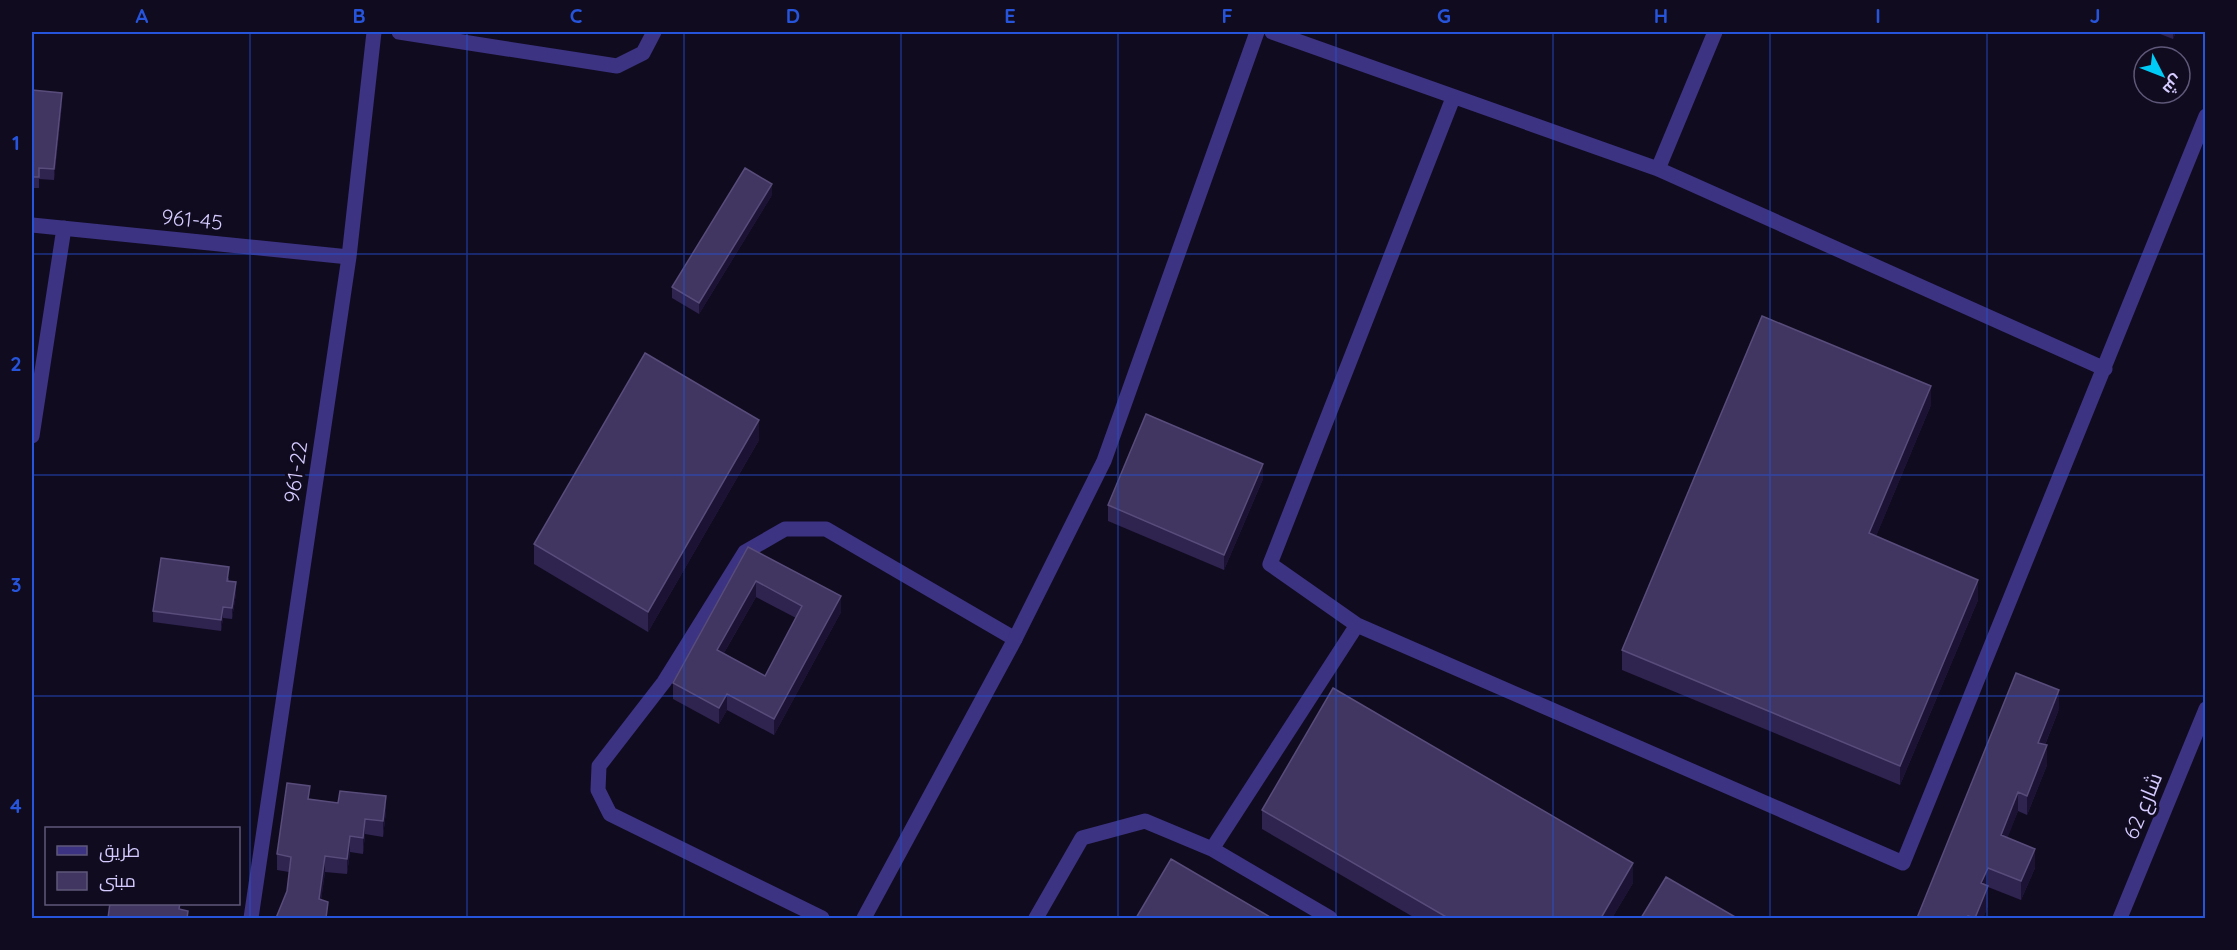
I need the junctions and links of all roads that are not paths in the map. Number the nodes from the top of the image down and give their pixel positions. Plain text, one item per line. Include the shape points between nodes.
1 (374, 32) edge
2 (399, 32) edge
3 (654, 32) edge
4 (1257, 32) edge
5 (1272, 32) edge
6 (1715, 32) edge
7 (1453, 98) junction
8 (2205, 116) edge
9 (1658, 169) junction
10 (32, 225) edge
11 (64, 228) junction
12 (349, 256) junction
13 (2105, 369) junction
14 (32, 436) edge
15 (1357, 625) junction
16 (1015, 639) junction
17 (2205, 709) edge
18 (1212, 849) junction
19 (251, 918) edge
20 (822, 918) edge
21 (864, 918) edge
22 (1036, 918) edge
23 (1330, 918) edge
24 (2120, 918) edge

1 - 12 street, 961-22
2 - 3 street via 617,66 643,53
4 - 16 street via 1104,460
5 - 7 street
6 - 9 street
7 - 9 street
7 - 15 street via 1270,564
8 - 13 street
9 - 13 street
10 - 11 street, 961-45
11 - 12 street, 961-45
11 - 14 street
12 - 19 street, 961-22
13 - 15 street via 1903,863
15 - 18 street
16 - 20 street via 826,529 785,529 745,552 664,682 599,766 598,790 610,814
16 - 21 street
17 - 24 street, شارع 62
18 - 22 street via 1145,821 1082,838
18 - 23 street

